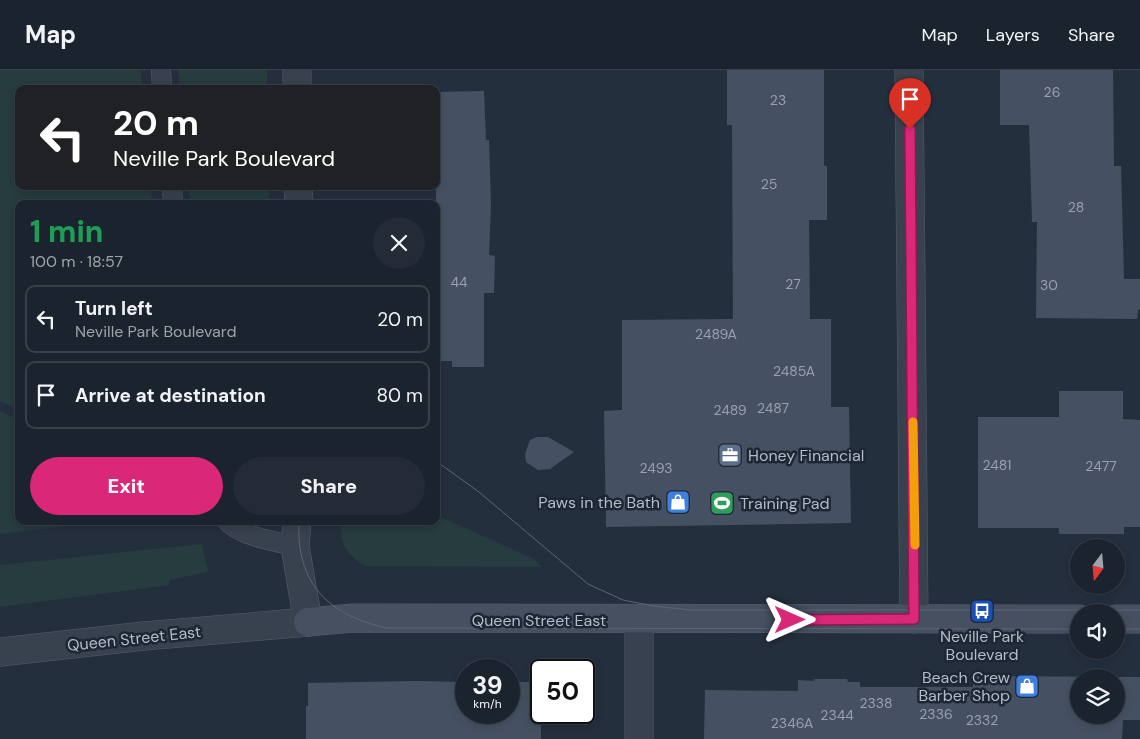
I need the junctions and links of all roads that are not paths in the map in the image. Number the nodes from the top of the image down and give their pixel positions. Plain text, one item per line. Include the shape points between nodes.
1 (161, 70) edge
2 (297, 70) edge
3 (909, 70) edge
4 (162, 85) edge
5 (297, 85) edge
6 (230, 525) edge
7 (296, 534) edge
8 (914, 619) junction
9 (639, 620) junction
10 (1070, 620) edge
11 (1125, 620) edge
12 (1140, 620) edge
13 (308, 622) junction
14 (0, 652) edge
15 (639, 739) edge

1 - 4 lane
2 - 5 street
3 - 8 street
6 - 7 lane via 257,537
7 - 13 street
8 - 9 main road, Queen Street East
8 - 10 main road, Queen Street East
9 - 13 main road, Queen Street East via 353,618
9 - 15 street
11 - 12 main road
13 - 14 street, Queen Street East

